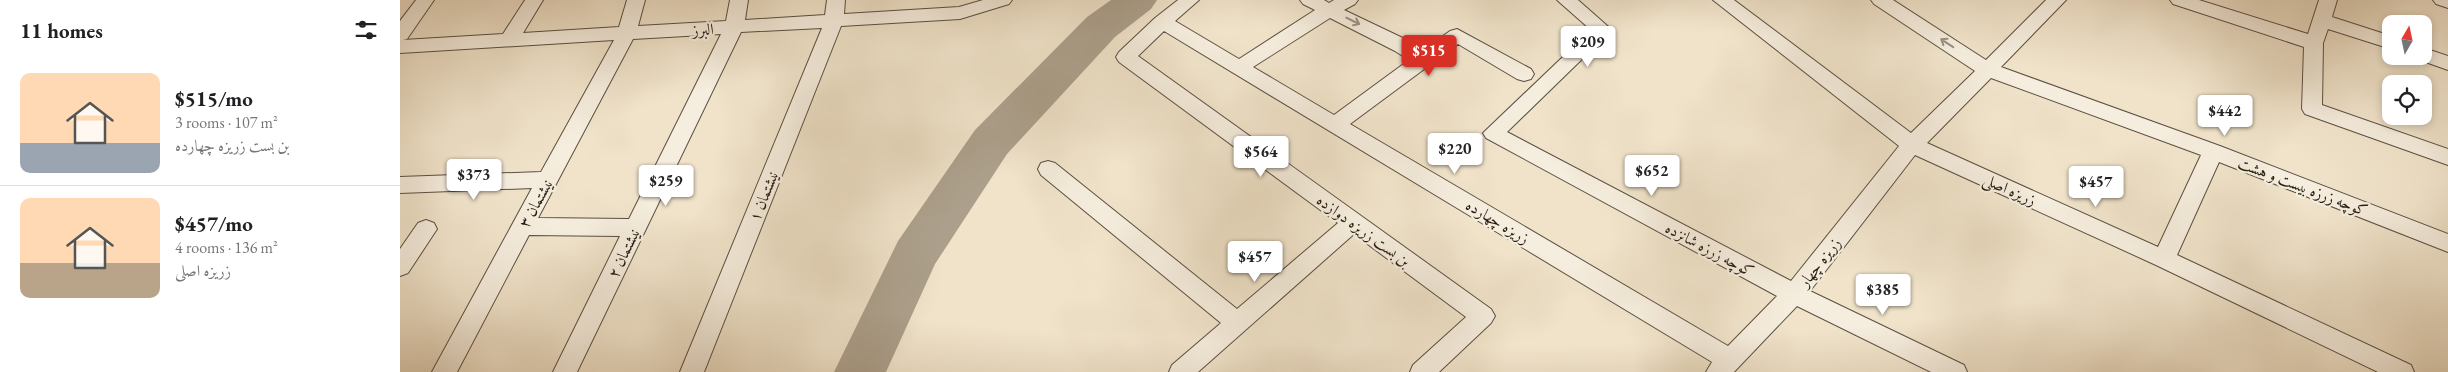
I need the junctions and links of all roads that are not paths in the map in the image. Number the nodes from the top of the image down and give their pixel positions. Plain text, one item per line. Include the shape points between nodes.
1 (425, 0) edge
2 (534, 0) edge
3 (636, 0) edge
4 (739, 0) edge
5 (1003, 0) edge
6 (1190, 0) edge
7 (1309, 0) edge
8 (1349, 0) edge
9 (1566, 0) edge
10 (1722, 0) edge
11 (1880, 0) edge
12 (2057, 0) edge
13 (2178, 0) edge
14 (2328, 0) edge
15 (2442, 0) edge
16 (2448, 2) edge
17 (940, 7) edge
18 (835, 10) edge
19 (1329, 10) junction
20 (2322, 20) junction
21 (1162, 22) junction
22 (734, 27) junction
23 (626, 33) junction
24 (400, 35) edge
25 (509, 40) junction
26 (2382, 40) edge
27 (2314, 43) junction
28 (400, 47) edge
29 (2432, 57) edge
30 (1422, 60) junction
31 (2448, 63) edge
32 (1240, 68) junction
33 (1988, 70) junction
34 (1524, 74) dead end
35 (1336, 124) junction
36 (1912, 145) junction
37 (2212, 151) junction
38 (2448, 157) edge
39 (1048, 169) dead end
40 (548, 180) junction
41 (400, 185) edge
42 (1354, 222) junction
43 (522, 226) junction
44 (635, 228) junction
45 (426, 229) dead end
46 (2448, 243) edge
47 (2164, 259) junction
48 (400, 267) edge
49 (1794, 294) junction
50 (1237, 323) junction
51 (1724, 366) edge
52 (444, 372) edge
53 (565, 372) edge
54 (692, 372) edge
55 (1181, 372) edge
56 (1422, 372) edge
57 (1954, 372) edge
58 (2402, 372) edge

1 - 24 street
2 - 25 street
3 - 23 street, نيشتمان ۳
4 - 22 street, نيشتمان ۲
5 - 17 street, البرز via 960,13
6 - 21 street, بن بست زریزه دوازده
7 - 19 street
8 - 19 street
9 - 49 street, کوچه زرزه شانزده via 1603,30 1493,133
10 - 36 street, زریزه اصلی
33 -> 11 street
12 - 33 street
13 - 27 street
14 - 20 street
15 - 16 street
17 - 18 street, البرز
18 - 22 street, البرز
18 - 54 street, نيشتمان ۱
19 -> 30 street via 1402,46
19 - 32 street
20 - 26 street
20 - 27 street
21 - 32 street, زریزه چهارده
21 - 42 street, بن بست زریزه دوازده via 1126,57
22 - 23 street, البرز
22 - 44 street, نيشتمان ۲
23 - 25 street, البرز
23 - 40 street, نيشتمان ۳
25 - 28 street, البرز
27 - 38 street via 2312,109
29 - 31 street
30 - 34 street via 1457,35
30 - 35 street
32 - 35 street, زریزه چهارده
33 - 36 street
33 - 37 street, کوچه زرزه بیست و هشت
35 - 51 street, زریزه چهارده
36 - 47 street, زریزه اصلی
36 - 49 street, زریزه چهار
37 - 46 street, کوچه زرزه بیست و هشت
37 - 47 street
39 - 50 street
40 - 41 street
40 - 43 street, نيشتمان ۳
42 - 50 street
42 - 56 street, بن بست زریزه دوازده via 1483,316
43 - 44 street
43 - 52 street, نيشتمان ۳
44 - 53 street, نيشتمان ۲
45 - 48 street
47 - 58 street, زریزه اصلی
49 - 51 street, زریزه چهار
49 - 57 street, کوچه زرزه شانزده
50 - 55 street

